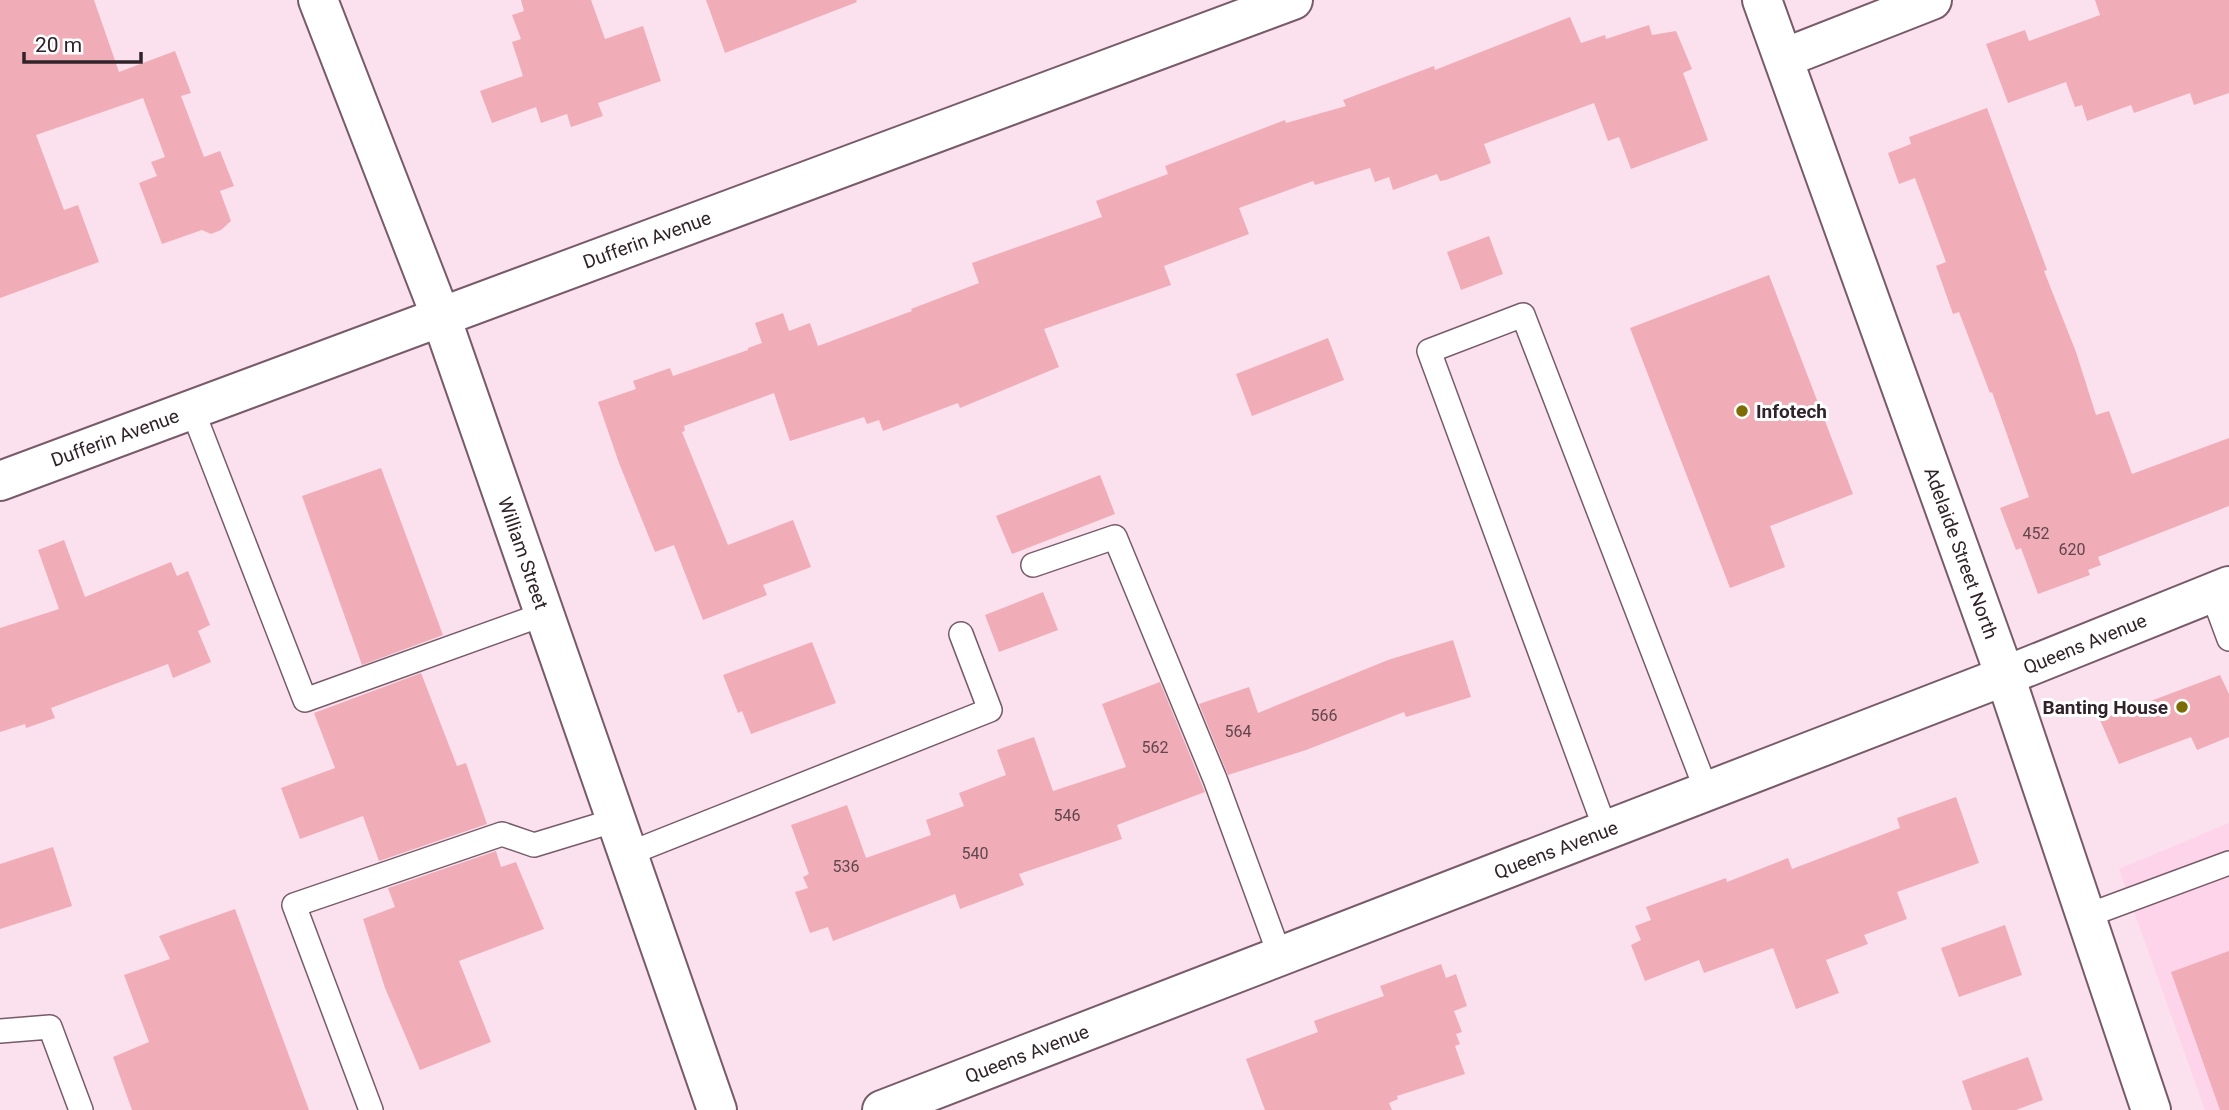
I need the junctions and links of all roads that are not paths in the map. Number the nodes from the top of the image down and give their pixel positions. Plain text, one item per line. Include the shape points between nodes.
1 (318, 0) edge
2 (1293, 0) edge
3 (1762, 0) edge
4 (1932, 0) edge
5 (1784, 58) junction
6 (440, 317) junction
7 (192, 409) junction
8 (0, 481) edge
9 (1034, 565) dead end
10 (2220, 590) edge
11 (544, 614) junction
12 (961, 634) dead end
13 (2229, 639) edge
14 (2005, 677) junction
15 (1707, 792) junction
16 (1606, 831) junction
17 (622, 837) junction
18 (2229, 863) edge
19 (2085, 916) junction
20 (1280, 956) junction
21 (0, 1031) edge
22 (81, 1110) edge
23 (371, 1110) edge
24 (717, 1110) edge
25 (882, 1110) edge
26 (2151, 1110) edge

1 - 6 street, William Street
2 - 6 street, Dufferin Avenue
3 - 5 street, Adelaide Street North
4 - 5 street
5 - 14 street, Adelaide Street North
6 - 7 street, Dufferin Avenue
6 - 11 street, William Street
7 - 8 street, Dufferin Avenue
7 - 11 lane via 305,700
9 - 20 lane via 1115,537 1215,779
10 - 13 lane
10 - 14 street, Queens Avenue
11 - 17 street, William Street
12 - 17 lane via 990,710
14 - 15 street, Queens Avenue
14 - 19 street, Adelaide Street North
15 - 16 street, Queens Avenue
15 - 16 lane via 1523,315 1429,351
16 - 20 street, Queens Avenue
17 - 23 lane via 534,845 502,834 294,905
17 - 24 street, William Street
18 - 19 lane
19 - 26 street, Adelaide Street North
20 - 25 street, Queens Avenue
21 - 22 lane via 50,1027

